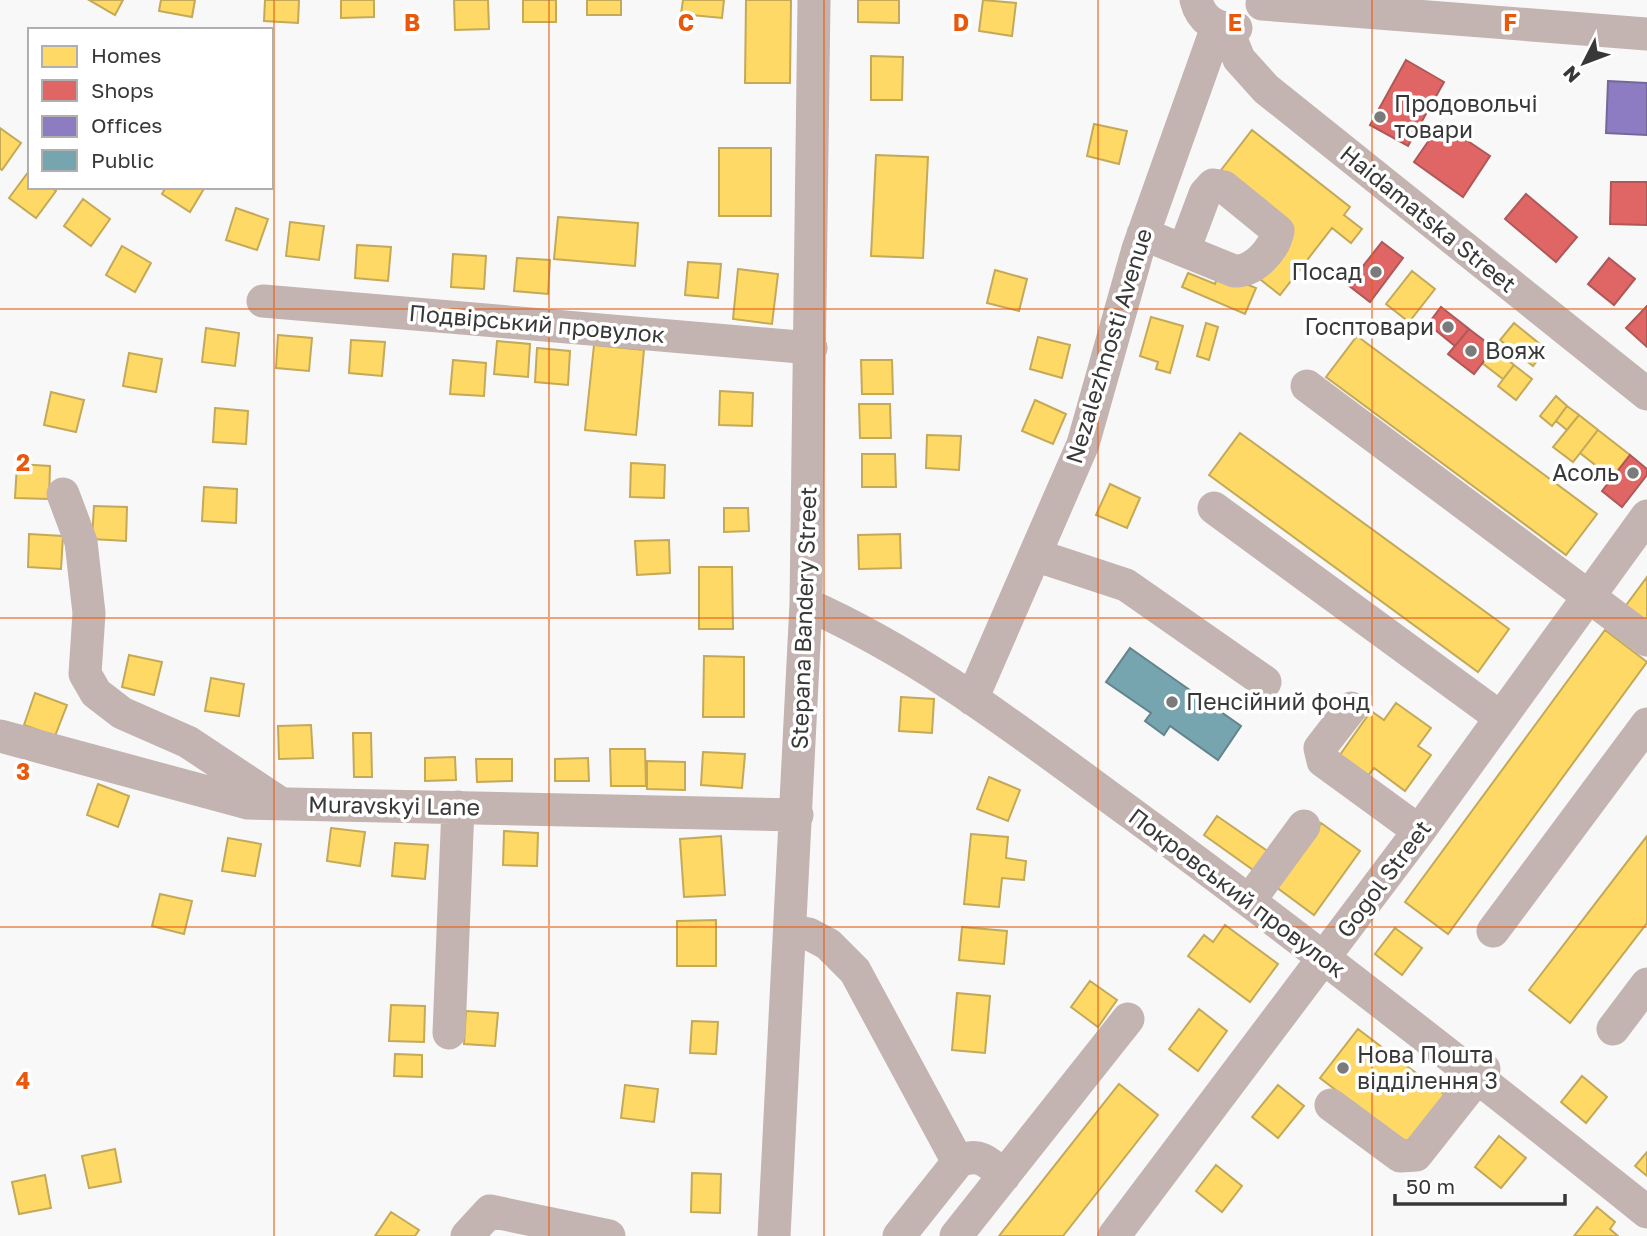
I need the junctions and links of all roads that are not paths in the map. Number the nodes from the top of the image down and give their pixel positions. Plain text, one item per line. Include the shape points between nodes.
1 (814, 0) edge
2 (1196, 0) edge
3 (1262, 2) edge
4 (1476, 11) edge
5 (1222, 28) junction
6 (1647, 34) edge
7 (1143, 234) junction
8 (1184, 250) dead end
9 (263, 301) dead end
10 (811, 348) junction
11 (1307, 386) dead end
12 (1647, 394) edge
13 (63, 494) dead end
14 (1214, 508) dead end
15 (1647, 516) edge
16 (1035, 555) junction
17 (1588, 597) junction
18 (806, 604) junction
19 (1647, 640) edge
20 (1265, 682) dead end
21 (972, 699) junction
22 (1351, 708) dead end
23 (1501, 718) junction
24 (1647, 724) edge
25 (0, 736) edge
26 (282, 804) junction
27 (458, 807) junction
28 (797, 815) junction
29 (1304, 826) dead end
30 (1419, 831) junction
31 (1250, 900) junction
32 (790, 931) junction
33 (1493, 931) dead end
34 (1325, 958) junction
35 (1647, 984) edge
36 (1128, 1019) dead end
37 (1613, 1029) dead end
38 (449, 1033) dead end
39 (1483, 1069) dead end
40 (1331, 1105) dead end
41 (958, 1162) junction
42 (1004, 1176) junction
43 (1647, 1212) edge
44 (467, 1236) edge
45 (609, 1236) edge
46 (774, 1236) edge
47 (899, 1236) edge
48 (956, 1236) edge
49 (1114, 1236) edge

1 - 10 street, Stepana Bandery Street
2 - 5 street, Haidamatska Street via 1201,14
3 - 4 street
3 - 5 street via 1245,25
4 - 6 street
5 - 7 street, Nezalezhnosti Avenue
5 - 12 street, Haidamatska Street via 1240,59 1266,89
7 - 8 street
7 - 16 street, Nezalezhnosti Avenue via 1083,444
9 - 10 street, Подвірський провулок
10 - 18 street, Stepana Bandery Street
11 - 17 street
13 - 26 street via 81,542 89,613 85,674 96,693 122,713 188,742
14 - 23 street
15 - 17 street, Gogol Street
16 - 20 street via 1126,584
16 - 21 street, Nezalezhnosti Avenue
17 - 19 street
17 - 23 street, Gogol Street
18 - 21 street, Покровський провулок via 847,622
18 - 28 street, Stepana Bandery Street
21 - 31 street, Покровський провулок
22 - 30 street via 1320,748 1323,761
23 - 30 street, Gogol Street
24 - 33 street
25 - 26 street, Muravskyi Lane via 248,803
26 - 27 street, Muravskyi Lane
27 - 28 street, Muravskyi Lane
27 - 38 street
28 - 32 street, Stepana Bandery Street
29 - 31 street
30 - 34 street, Gogol Street
31 - 34 street, Покровський провулок
32 - 41 street via 828,944 855,971
32 - 46 street, Stepana Bandery Street
34 - 43 street, Покровський провулок
34 - 49 street, Gogol Street
35 - 37 street
36 - 42 street
39 - 40 street via 1409,1158
41 - 42 street via 978,1157
41 - 47 street
42 - 48 street
44 - 45 street via 491,1211

